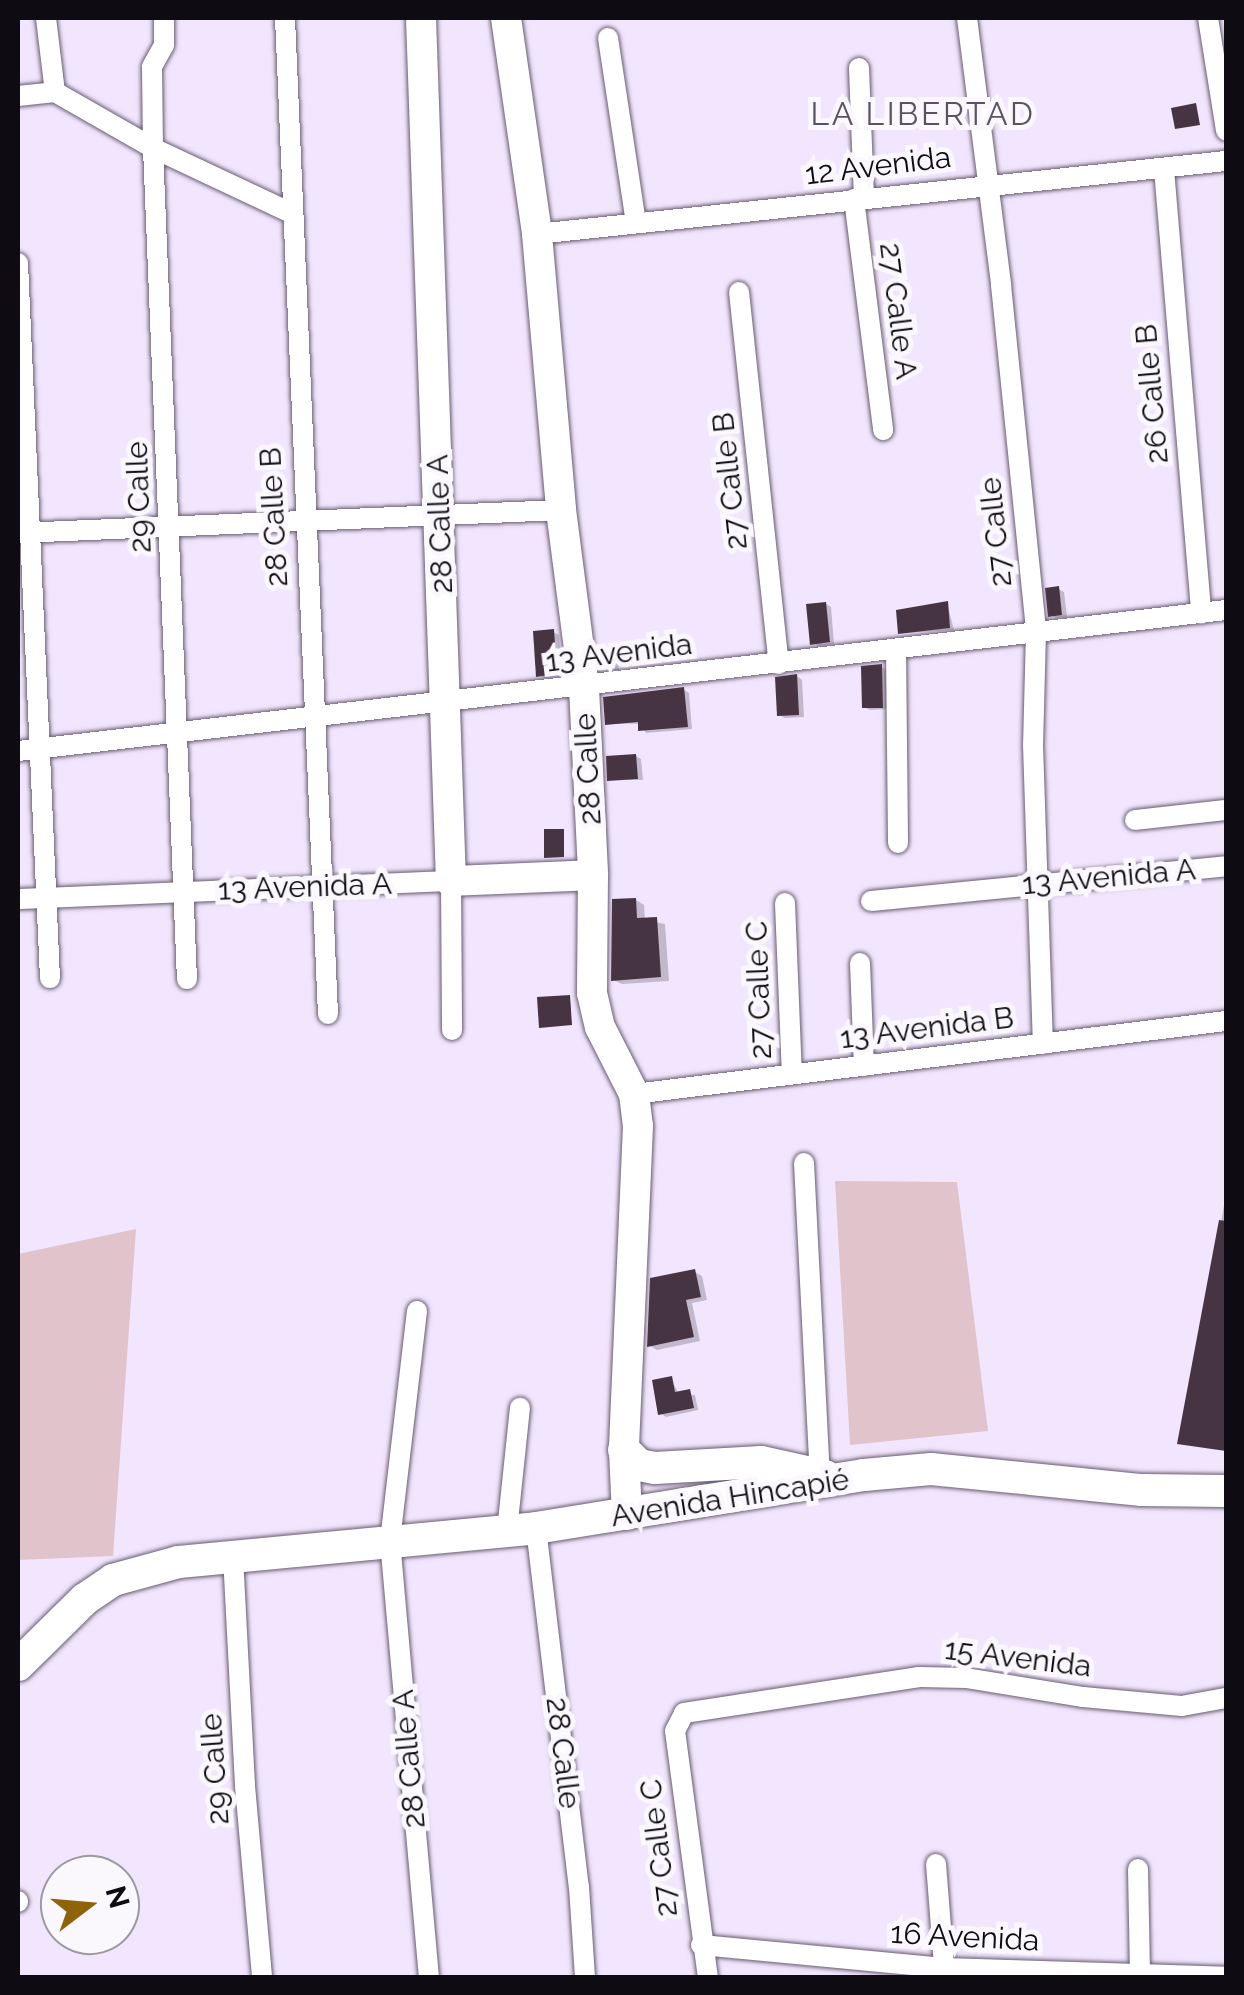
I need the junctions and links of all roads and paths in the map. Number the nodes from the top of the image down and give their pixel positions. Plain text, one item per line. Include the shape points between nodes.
1 (46, 18) edge
2 (164, 18) edge
3 (284, 18) edge
4 (422, 18) edge
5 (506, 18) edge
6 (966, 18) edge
7 (1208, 18) edge
8 (608, 38) dead end
9 (859, 68) dead end
10 (55, 92) junction
11 (18, 96) edge
12 (1226, 131) edge
13 (153, 148) junction
14 (1226, 161) edge
15 (1164, 170) junction
16 (988, 183) junction
17 (859, 199) junction
18 (291, 213) junction
19 (636, 223) junction
20 (536, 234) junction
21 (18, 263) edge
22 (739, 292) dead end
23 (883, 430) dead end
24 (562, 510) junction
25 (440, 515) junction
26 (303, 521) junction
27 (170, 526) junction
28 (24, 533) edge
29 (1226, 610) edge
30 (1201, 614) junction
31 (1036, 632) junction
32 (896, 649) junction
33 (779, 664) junction
34 (584, 688) junction
35 (447, 701) junction
36 (313, 718) junction
37 (179, 733) junction
38 (40, 749) junction
39 (18, 752) edge
40 (1226, 810) edge
41 (1136, 820) dead end
42 (898, 844) dead end
43 (1226, 866) edge
44 (593, 875) junction
45 (451, 881) junction
46 (1038, 884) junction
47 (322, 886) junction
48 (183, 892) junction
49 (46, 898) junction
50 (18, 899) edge
51 (871, 901) dead end
52 (785, 903) dead end
53 (860, 963) dead end
54 (50, 978) dead end
55 (188, 978) dead end
56 (328, 1014) dead end
57 (1226, 1021) edge
58 (452, 1030) dead end
59 (1043, 1044) junction
60 (864, 1066) junction
61 (792, 1074) junction
62 (634, 1094) junction
63 (804, 1163) dead end
64 (417, 1310) dead end
65 (520, 1408) dead end
66 (624, 1450) junction
67 (820, 1476) junction
68 (860, 1476) junction
69 (1226, 1491) edge
70 (627, 1515) junction
71 (522, 1530) junction
72 (390, 1542) junction
73 (233, 1556) junction
74 (18, 1665) edge
75 (1226, 1698) edge
76 (684, 1714) joint
77 (936, 1864) dead end
78 (1138, 1869) dead end
79 (702, 1945) junction
80 (944, 1973) edge
81 (1140, 1976) edge
82 (1226, 1976) edge
83 (262, 1978) edge
84 (429, 1978) edge
85 (585, 1978) edge
86 (708, 1978) edge

1 - 10 street
2 - 13 street, 29 Calle via 164,45 152,66
3 - 18 street, 28 Calle B
4 - 25 main road, 28 Calle A
5 - 20 main road, 28 Calle
6 - 16 street, 27 Calle
7 - 12 street
8 - 19 street
9 - 17 street, 27 Calle A
10 - 11 street
10 - 13 street
13 - 18 street
13 - 27 street, 29 Calle
14 - 15 street, 12 Avenida
15 - 16 street, 12 Avenida
15 - 30 street, 26 Calle B
16 - 17 street, 12 Avenida
16 - 31 street, 27 Calle
17 - 19 street, 12 Avenida
17 - 23 street, 27 Calle A
18 - 26 street, 28 Calle B
19 - 20 street, 12 Avenida
20 - 24 main road, 28 Calle
21 - 28 street
22 - 33 street, 27 Calle B
24 - 25 street
24 - 34 main road, 28 Calle
25 - 26 street
25 - 35 main road, 28 Calle A
26 - 27 street
26 - 36 street, 28 Calle B
27 - 28 street
27 - 37 street, 29 Calle
28 - 38 street
29 - 30 street, 13 Avenida
30 - 31 street, 13 Avenida
31 - 32 street, 13 Avenida
31 - 46 street, 27 Calle
32 - 33 street, 13 Avenida
32 - 42 street
33 - 34 street, 13 Avenida
34 - 35 street, 13 Avenida
34 - 44 main road, 28 Calle
35 - 36 street, 13 Avenida
35 - 45 main road, 28 Calle A
36 - 37 street, 13 Avenida
36 - 47 street, 28 Calle B
37 - 38 street, 13 Avenida
37 - 48 street, 29 Calle
38 - 39 street, 13 Avenida
38 - 49 street
40 - 41 street, 13 Avenida A
43 - 46 street, 13 Avenida A
44 - 45 main road, 13 Avenida A
44 - 62 main road, 28 Calle via 595,1014
45 - 47 street, 13 Avenida A
45 - 58 street, 28 Calle A
46 - 51 street, 13 Avenida A
46 - 59 street, 27 Calle
47 - 48 street, 13 Avenida A
47 - 56 street, 28 Calle B
48 - 49 street, 13 Avenida A
48 - 55 street, 29 Calle
49 - 50 street, 13 Avenida A
49 - 54 street
52 - 61 street, 27 Calle C
53 - 60 street
57 - 59 street, 13 Avenida B
59 - 60 street, 13 Avenida B
60 - 61 street, 13 Avenida B
61 - 62 street, 13 Avenida B
62 - 66 main road, 28 Calle
63 - 67 street
64 - 72 street, 28 Calle A
65 - 71 street, 28 Calle
66 - 67 main road via 639,1465 655,1468 761,1462
66 - 70 main road, 28 Calle
67 - 68 main road
68 - 69 main road, Avenida Hincapié via 931,1469 1142,1490
68 - 70 main road, Avenida Hincapié
70 - 71 main road, Avenida Hincapié
71 - 72 main road, Avenida Hincapié
71 - 85 street, 28 Calle via 579,1887
72 - 73 main road, Avenida Hincapié
72 - 84 street, 28 Calle A
73 - 74 main road, Avenida Hincapié via 146,1567 113,1580
73 - 83 street, 29 Calle
75 - 76 street, 15 Avenida via 1182,1706 919,1677
76 - 79 street, 27 Calle C via 675,1730
77 - 80 street
78 - 81 street
79 - 80 street, 16 Avenida
79 - 86 street, 27 Calle C
80 - 81 street, 16 Avenida
81 - 82 street, 16 Avenida

